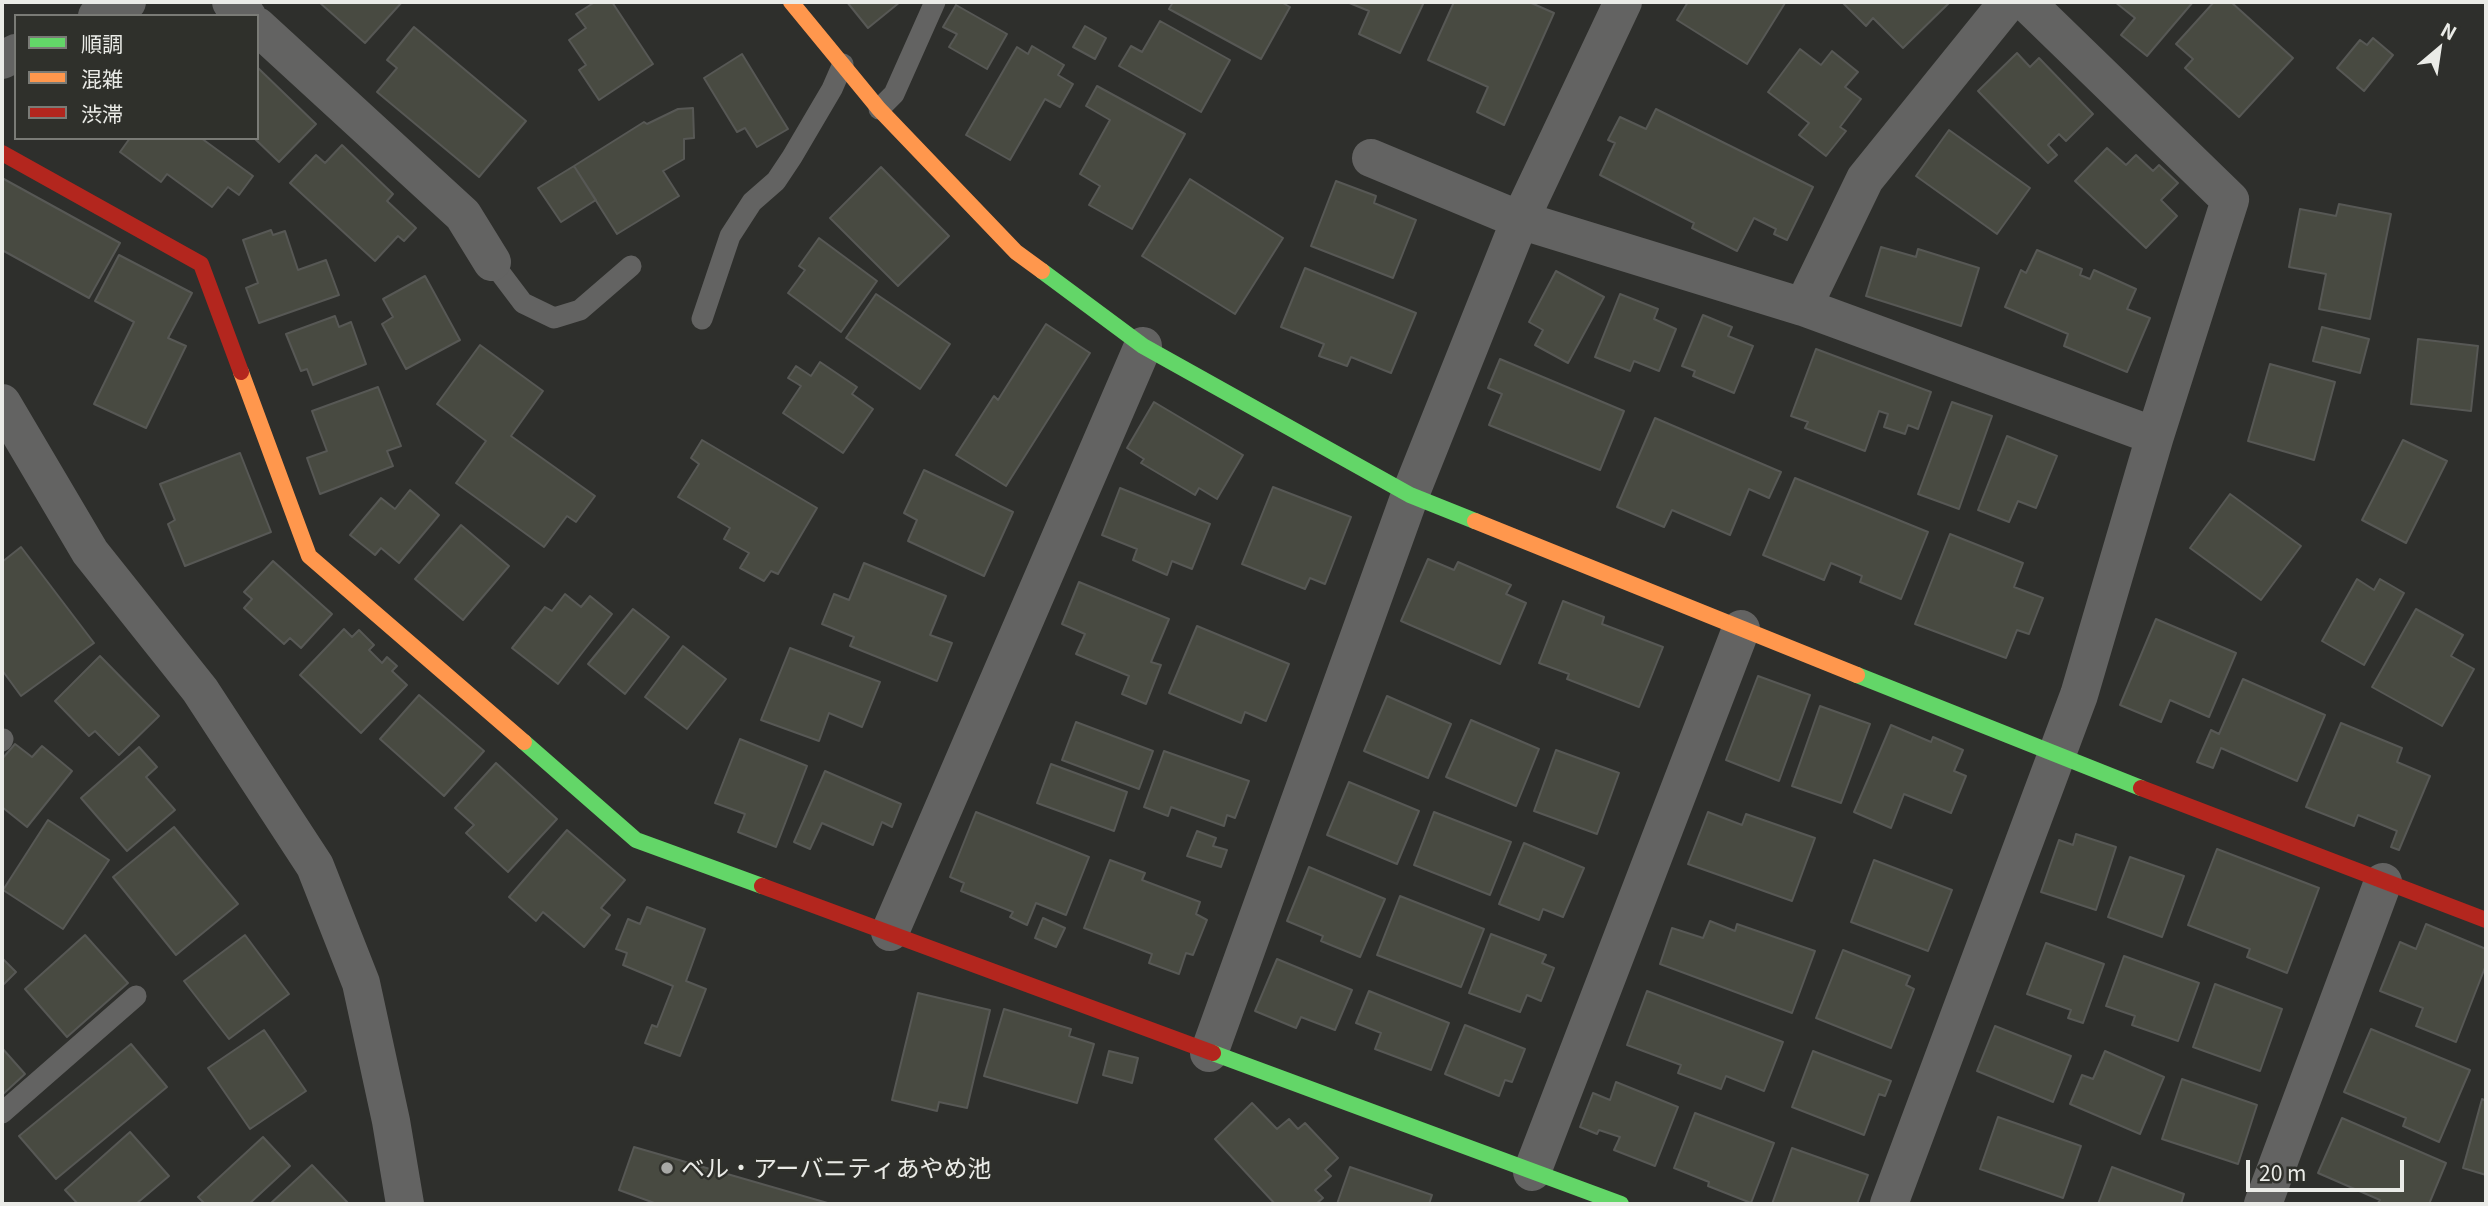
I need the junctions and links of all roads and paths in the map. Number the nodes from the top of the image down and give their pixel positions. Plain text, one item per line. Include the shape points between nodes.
1 (127, 2) edge
2 (232, 2) edge
3 (791, 2) edge
4 (935, 2) edge
5 (1623, 2) edge
6 (2008, 2) edge
7 (2026, 2) edge
8 (101, 14) edge
9 (245, 14) edge
10 (259, 28) edge
11 (843, 64) junction
12 (879, 109) junction
13 (2, 153) edge
14 (1371, 158) dead end
15 (1520, 220) junction
16 (492, 262) joint
17 (631, 266) dead end
18 (1803, 307) junction
19 (702, 320) dead end
20 (1143, 346) junction
21 (2, 403) edge
22 (2155, 436) junction
23 (1410, 495) junction
24 (1741, 629) junction
25 (2056, 755) junction
26 (2383, 883) junction
27 (2486, 920) edge
28 (890, 932) junction
29 (136, 996) dead end
30 (1209, 1053) junction
31 (2, 1113) edge
32 (1532, 1172) junction
33 (405, 1204) edge
34 (1621, 1204) edge
35 (1889, 1204) edge
36 (2263, 1204) edge

1 - 8 street
2 - 9 street
3 - 11 street
4 - 12 lane via 894,94
5 - 15 street
6 - 18 street via 1866,179
7 - 22 street via 2230,200
10 - 16 street via 463,215
11 - 12 street
11 - 19 lane via 776,181 752,202 730,236
12 - 20 street via 1016,252
13 - 28 street via 201,264 309,556 636,840
14 - 15 street
15 - 18 street
15 - 23 street
16 - 17 lane via 523,303 554,318 580,310
18 - 22 street
20 - 23 street
20 - 28 street
21 - 33 street via 90,552 200,690 315,866 361,983
22 - 25 street via 2080,695
23 - 24 street
23 - 30 street
24 - 25 street
24 - 32 street
25 - 26 street
25 - 35 street
26 - 27 street
26 - 36 street
28 - 30 street
29 - 31 lane
30 - 32 street
32 - 34 street

